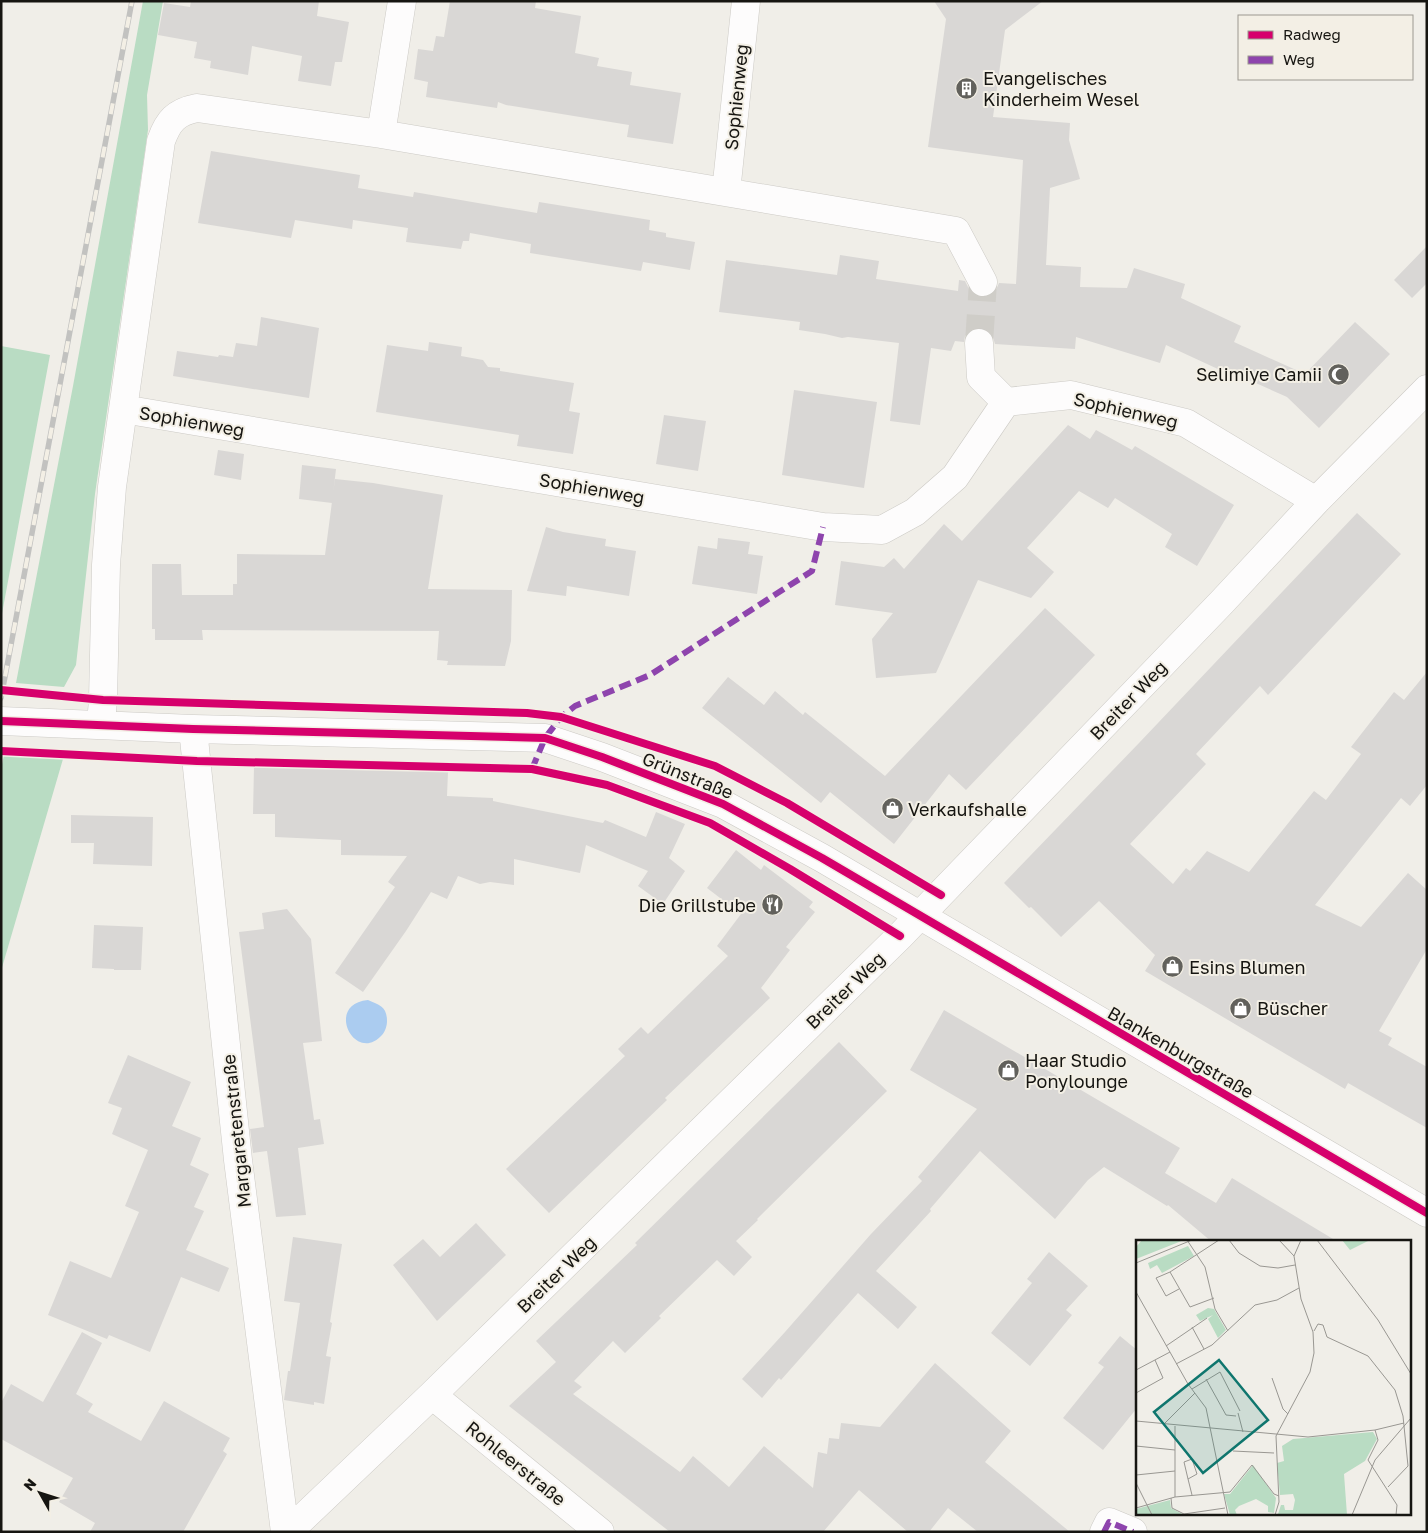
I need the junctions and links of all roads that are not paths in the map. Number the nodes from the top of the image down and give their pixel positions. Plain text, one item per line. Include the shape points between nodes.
1 (402, 1) edge
2 (746, 1) edge
3 (381, 134) junction
4 (726, 192) junction
5 (983, 282) tunnel mouth
6 (979, 343) tunnel mouth
7 (1427, 389) edge
8 (1006, 402) junction
9 (123, 409) junction
10 (1316, 501) junction
11 (1, 721) edge
12 (101, 724) junction
13 (193, 729) junction
14 (920, 916) junction
15 (1427, 1213) edge
16 (432, 1395) junction
17 (287, 1532) edge
18 (600, 1532) edge
19 (1104, 1532) edge
20 (1133, 1532) edge

1 - 3 street
2 - 4 street, Sophienweg
3 - 4 street, Sophienweg
3 - 9 street, Sophienweg via 197,108 175,117 166,127 161,141
4 - 5 street, Sophienweg via 956,231
6 - 8 street via 981,377
7 - 10 street, Breiter Weg
8 - 9 street, Sophienweg via 955,476 915,512 882,530 823,527
8 - 10 street, Sophienweg via 1071,395 1186,424
9 - 12 street, Sophienweg via 106,565
10 - 14 street, Breiter Weg
11 - 12 street, Grünstraße
12 - 13 street, Grünstraße
13 - 14 street, Grünstraße via 545,738 723,804
13 - 17 street, Margaretenstraße via 238,1160
14 - 15 street, Blankenburgstraße
14 - 16 street, Breiter Weg
16 - 17 street, Breiter Weg
16 - 18 street, Rohleerstraße
19 - 20 street via 1108,1522

